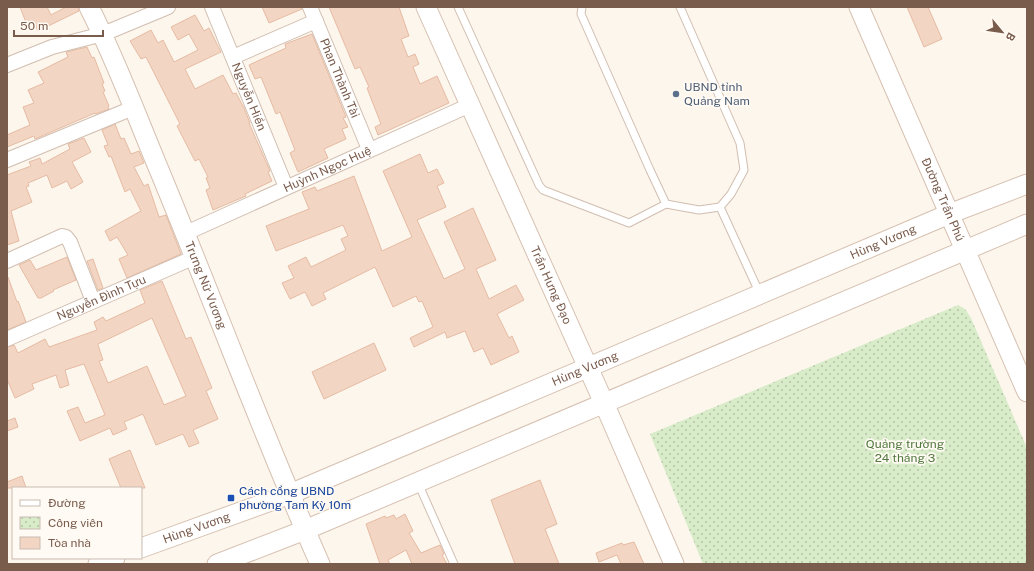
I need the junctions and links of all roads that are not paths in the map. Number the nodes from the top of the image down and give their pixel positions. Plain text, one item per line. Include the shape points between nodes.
1 (89, 7) edge
2 (168, 7) edge
3 (212, 7) edge
4 (310, 7) edge
5 (426, 7) edge
6 (458, 7) edge
7 (582, 7) edge
8 (680, 7) edge
9 (859, 7) edge
10 (316, 21) junction
11 (103, 34) junction
12 (233, 57) junction
13 (7, 65) edge
14 (470, 105) junction
15 (133, 108) junction
16 (369, 149) junction
17 (7, 160) edge
18 (1027, 184) edge
19 (286, 187) junction
20 (666, 204) junction
21 (720, 207) junction
22 (949, 214) junction
23 (1027, 224) edge
24 (186, 234) junction
25 (965, 250) junction
26 (195, 257) junction
27 (7, 261) edge
28 (760, 295) junction
29 (93, 301) junction
30 (7, 339) edge
31 (588, 367) junction
32 (1027, 392) edge
33 (604, 403) junction
34 (418, 483) junction
35 (290, 494) junction
36 (305, 530) junction
37 (142, 548) edge
38 (112, 559) edge
39 (98, 564) edge
40 (217, 564) edge
41 (320, 564) edge
42 (454, 564) edge
43 (674, 564) edge

1 - 11 main road, Trưng Nữ Vương
2 - 11 street
3 - 12 street, Nguyễn Hiền
4 - 10 street, Phan Thành Tài
5 - 14 main road, Trần Hưng Đạo
6 - 20 lane via 543,190 629,223
7 - 20 lane via 581,14
8 - 21 lane via 740,143 744,170
9 - 22 main road, Đường Trần Phú
10 - 12 street
10 - 16 street, Phan Thành Tài
11 - 13 street via 52,48
11 - 15 main road, Trưng Nữ Vương
12 - 19 street, Nguyễn Hiền
14 - 16 street, Huỳnh Ngọc Huệ
14 - 31 main road, Trần Hưng Đạo
15 - 17 street
15 - 24 main road, Trưng Nữ Vương
16 - 19 street, Huỳnh Ngọc Huệ
18 - 22 main road, Hùng Vương
19 - 24 street, Huỳnh Ngọc Huệ
20 - 21 lane via 699,210
21 - 28 lane
22 - 25 main road, Đường Trần Phú
22 - 28 main road, Hùng Vương
23 - 25 main road
24 - 26 main road, Trưng Nữ Vương
25 - 32 main road, Đường Trần Phú
25 - 33 main road
26 - 29 street, Nguyễn Đình Tựu
26 - 35 main road, Trưng Nữ Vương
27 - 29 street via 62,236 66,237
28 - 31 main road, Hùng Vương
29 - 30 street, Nguyễn Đình Tựu
31 - 33 main road, Trần Hưng Đạo
31 - 35 main road, Hùng Vương
33 - 34 main road
33 - 43 main road, Trần Hưng Đạo
34 - 36 main road
34 - 42 lane
35 - 36 main road, Trưng Nữ Vương
35 - 37 main road, Hùng Vương
36 - 40 main road
36 - 41 main road, Trưng Nữ Vương
38 - 39 main road

